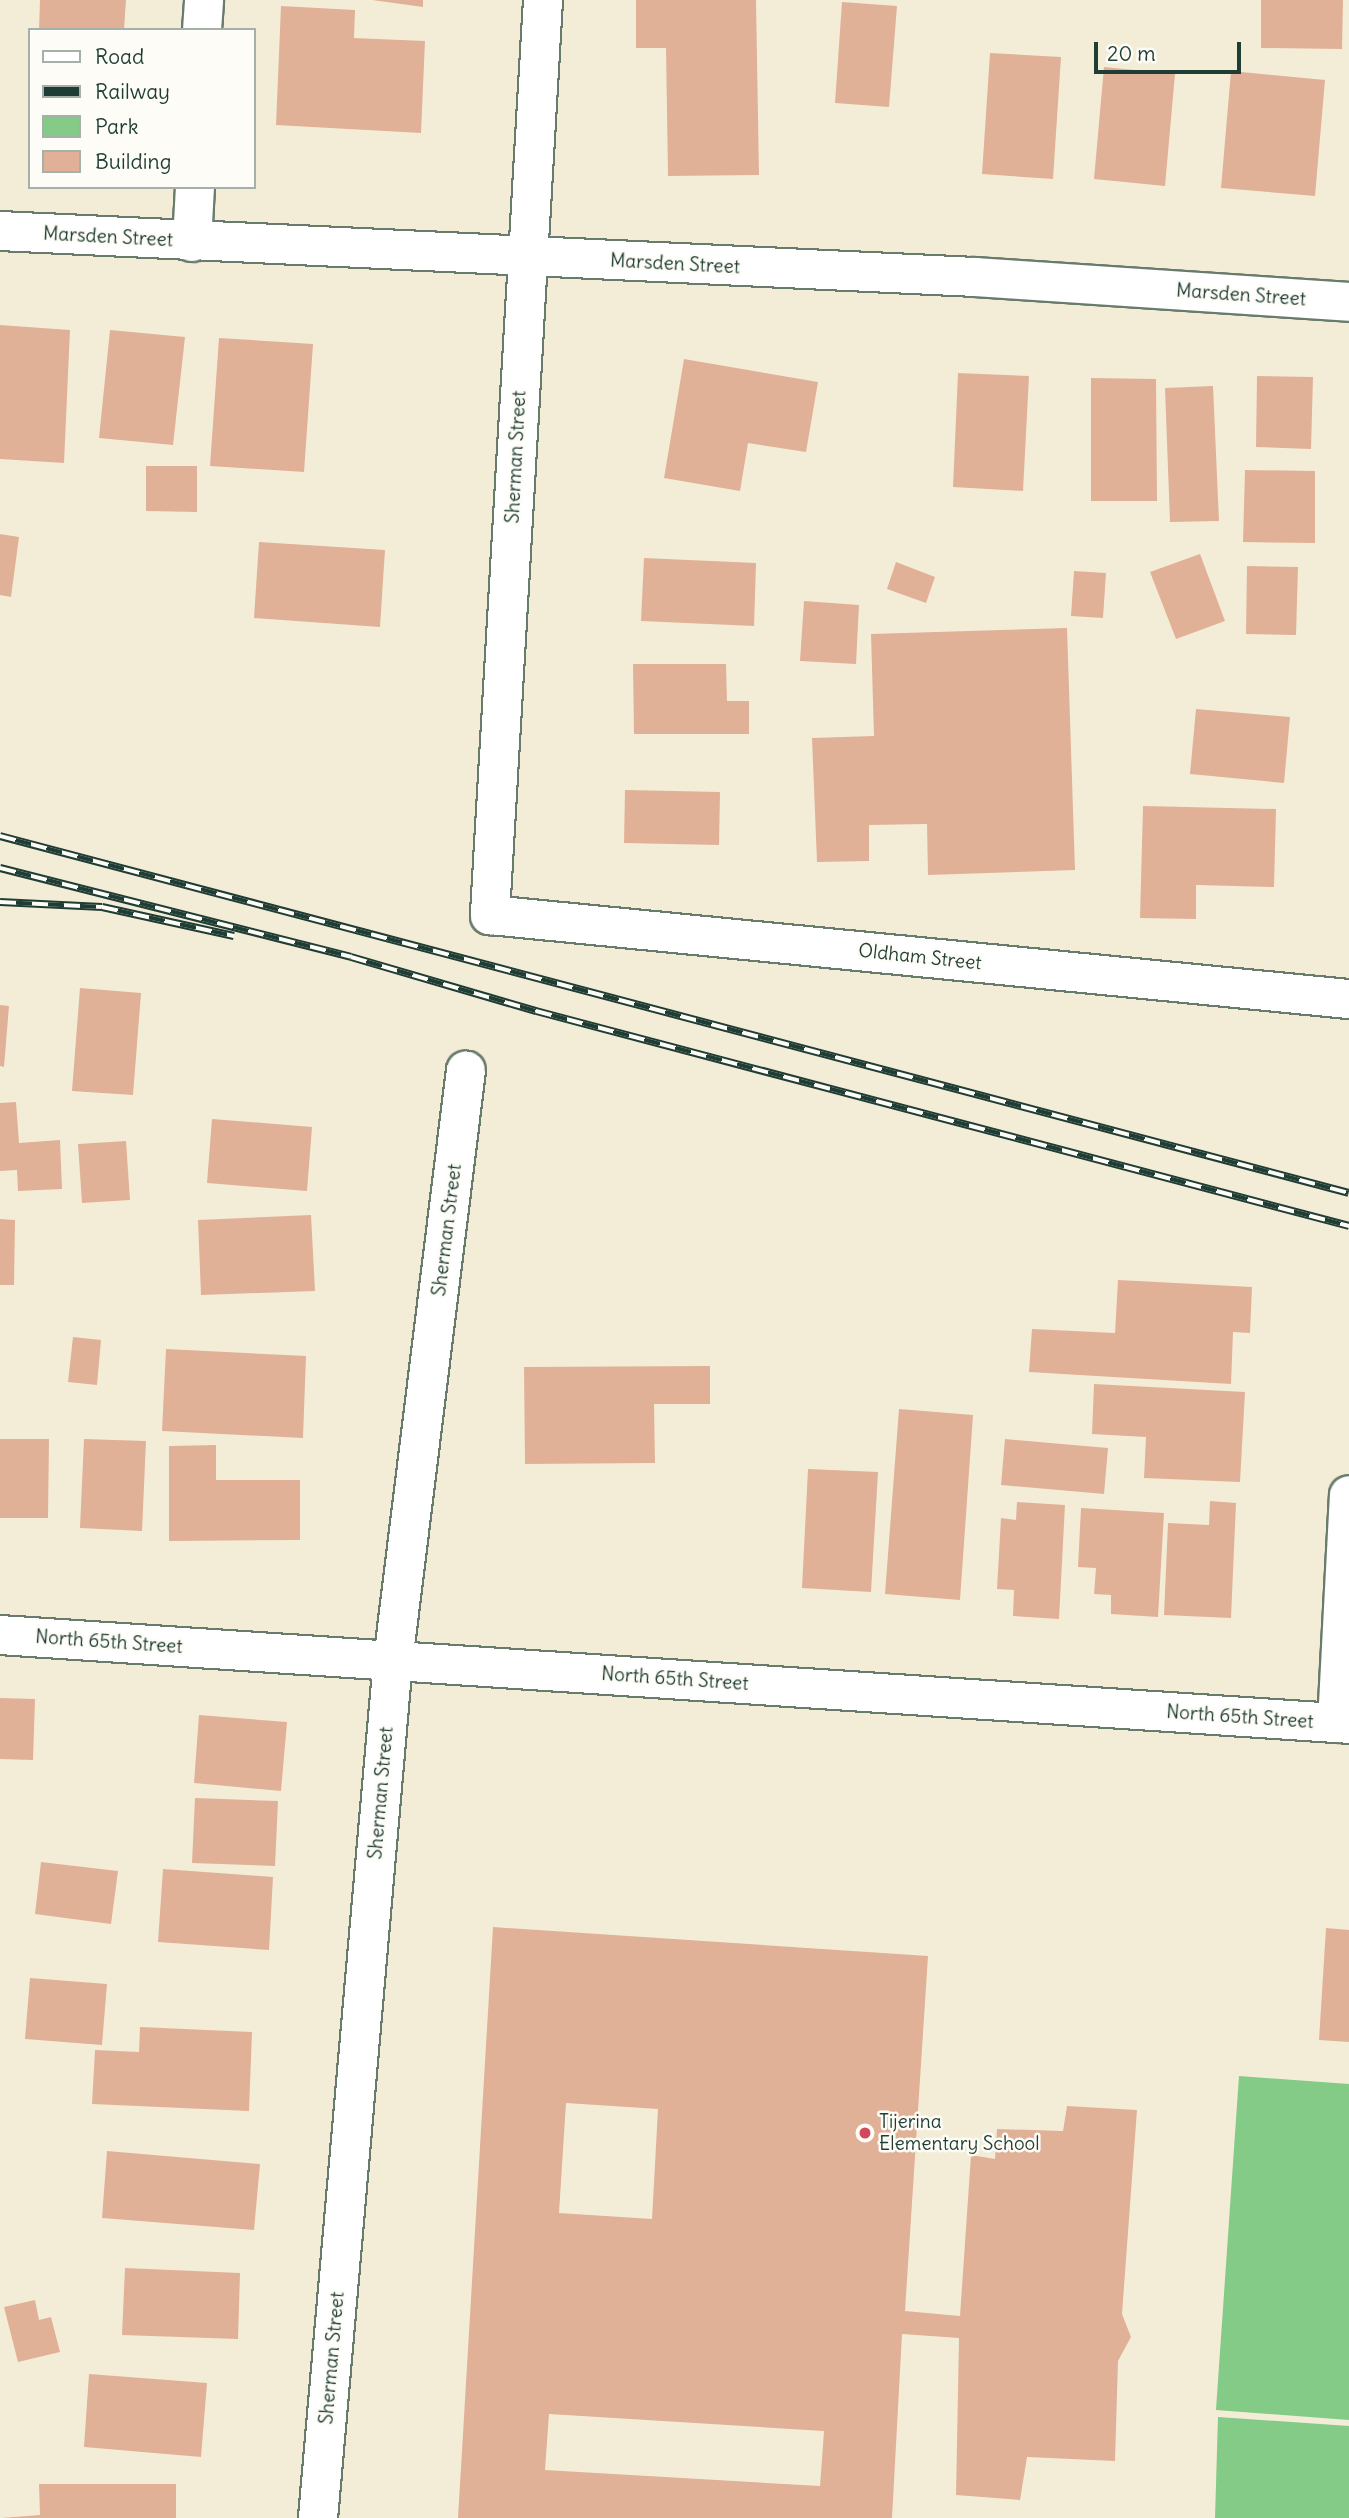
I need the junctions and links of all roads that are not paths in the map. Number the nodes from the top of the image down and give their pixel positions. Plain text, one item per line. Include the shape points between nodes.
1 (204, 0) edge
2 (543, 0) edge
3 (202, 28) edge
4 (195, 189) edge
5 (0, 231) edge
6 (192, 242) junction
7 (527, 257) junction
8 (1349, 303) edge
9 (491, 915) joint
10 (1349, 999) edge
11 (467, 1070) dead end
12 (1349, 1495) edge
13 (0, 1635) edge
14 (393, 1661) junction
15 (1343, 1723) edge
16 (318, 2518) edge

1 - 3 street
2 - 7 street, Sherman Street
4 - 6 street
5 - 6 street, Marsden Street
6 - 7 street, Marsden Street
7 - 8 street, Marsden Street via 975,277
7 - 9 street, Sherman Street
9 - 10 street, Oldham Street
11 - 14 street, Sherman Street
12 - 15 street
13 - 14 street, North 65th Street
14 - 15 street, North 65th Street
14 - 16 street, Sherman Street

